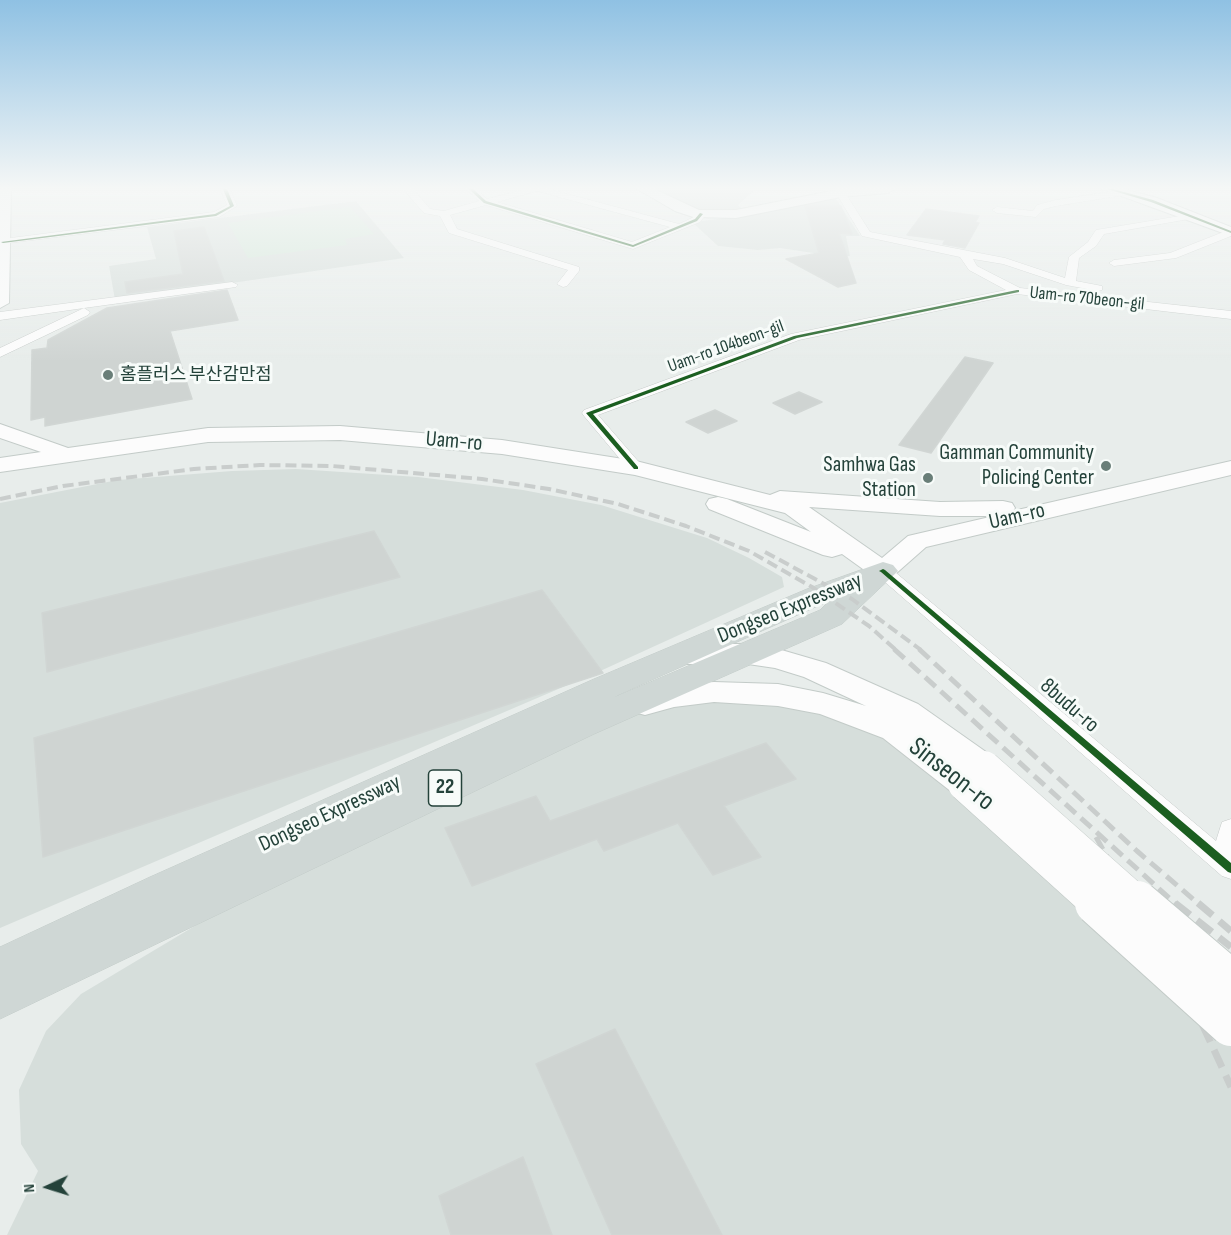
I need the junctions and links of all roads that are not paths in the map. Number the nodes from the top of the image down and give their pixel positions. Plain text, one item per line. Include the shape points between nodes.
1 (3, 247) edge
2 (503, 247) edge
3 (925, 247) edge
4 (1088, 247) edge
5 (1195, 247) edge
6 (964, 255) junction
7 (1114, 262) dead end
8 (1070, 283) junction
9 (563, 284) dead end
10 (232, 285) dead end
11 (1117, 289) dead end
12 (1017, 291) junction
13 (1134, 291) dead end
14 (0, 303) edge
15 (100, 304) junction
16 (1155, 306) junction
17 (1231, 315) edge
18 (0, 316) edge
19 (0, 353) edge
20 (0, 431) edge
21 (73, 454) junction
22 (0, 465) edge
23 (636, 468) junction
24 (1231, 468) edge
25 (0, 474) edge
26 (751, 495) junction
27 (1062, 506) junction
28 (883, 571) junction
29 (684, 654) junction
30 (748, 654) junction
31 (599, 717) junction
32 (975, 776) junction
33 (1231, 829) edge
34 (1227, 866) edge
35 (0, 969) edge
36 (1231, 983) edge
37 (0, 998) edge
38 (1231, 1024) edge

1 - 14 main road
2 - 9 street via 575,269
3 - 6 street
4 - 8 street via 1074,257
5 - 7 street via 1172,256
6 - 8 street, Uam-ro 70beon-gil via 1005,261
6 - 12 street, Uam-ro 70beon-gil via 973,268
8 - 11 street, Uam-ro 70beon-gil
10 - 15 street
12 - 16 street, Uam-ro 70beon-gil
12 - 23 street, Uam-ro 104beon-gil via 796,337 590,412
13 - 16 street, Uam-ro 70beon-gil via 1154,299
15 - 18 street
15 - 19 street
16 - 17 street, Uam-ro 70beon-gil
20 - 21 main road
21 - 22 main road, Uam-ro
21 - 23 main road, Uam-ro via 208,435 340,433 502,447
23 - 26 main road, Uam-ro
24 - 27 main road, Uam-ro
25 - 28 main road, Uam-ro via 216,444 337,443 506,457 687,494 744,513
26 - 27 main road via 940,509
26 - 28 main road, Uam-ro via 794,508
27 - 28 main road, Uam-ro via 917,541
28 - 29 main road, Dongseo Expressway / 22
28 - 30 main road, Dongseo Expressway / 22 via 831,617
28 - 34 street, 8budu-ro
29 - 30 main road, Sinseon-ro
29 - 35 main road, Dongseo Expressway / 22 via 187,879
30 - 31 main road, Dongseo Expressway / 22
30 - 32 main road, Sinseon-ro via 815,670 907,712
31 - 32 main road, Sinseon-ro via 674,696 714,692 778,695 859,715 894,730
31 - 37 main road, Dongseo Expressway / 22
32 - 36 main road, Sinseon-ro, bridge
32 - 38 main road, Sinseon-ro, bridge
33 - 34 street

